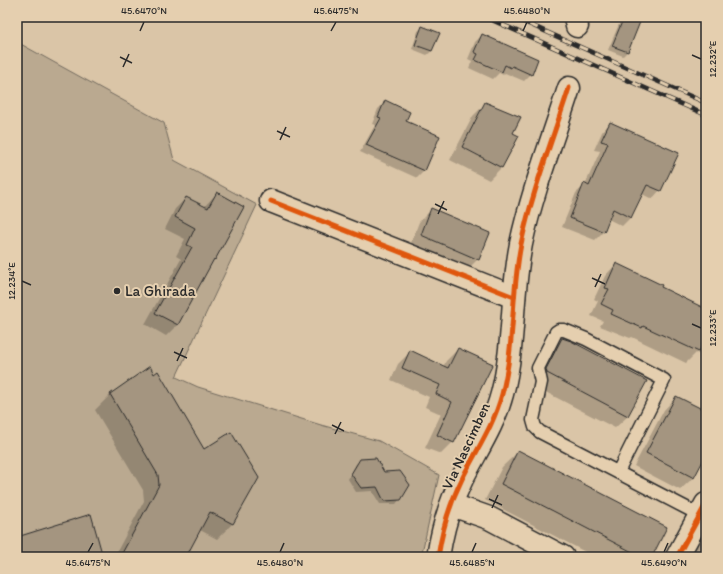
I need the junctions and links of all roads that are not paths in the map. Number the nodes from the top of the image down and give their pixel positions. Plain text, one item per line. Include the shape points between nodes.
1 (569, 88) dead end
2 (271, 201) dead end
3 (514, 297) junction
4 (618, 472) junction
5 (452, 505) junction
6 (703, 509) edge
7 (438, 557) edge
8 (563, 557) edge
9 (677, 557) edge

1 - 3 street, Via Nascimben via 528,217 521,245
2 - 3 street
3 - 5 street, Via Nascimben via 508,368 502,395 487,435 461,480
4 - 4 lane via 664,380 586,339 560,330 556,332 538,368 541,382 533,420 535,426 540,432
4 - 6 lane
5 - 7 street, Via Nascimben
5 - 8 street, Via Nascimben via 490,518
6 - 9 street

